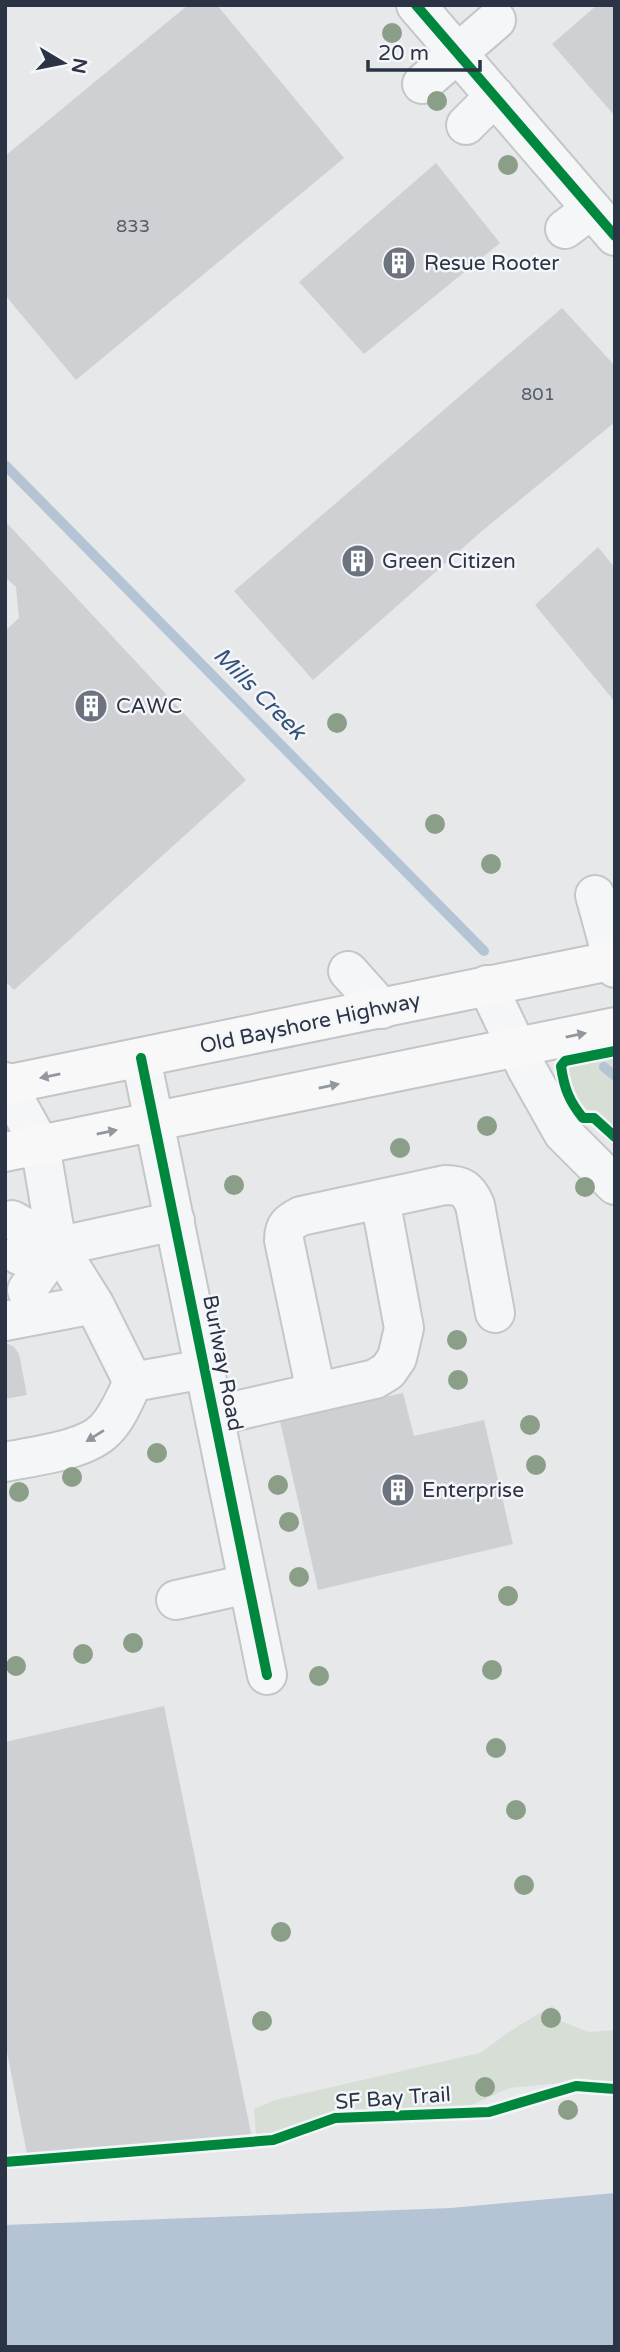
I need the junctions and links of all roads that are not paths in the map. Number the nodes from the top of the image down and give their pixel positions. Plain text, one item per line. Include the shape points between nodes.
1 (416, 5) edge
2 (496, 20) dead end
3 (457, 53) junction
4 (422, 84) dead end
5 (495, 96) junction
6 (466, 125) dead end
7 (591, 224) edge
8 (595, 895) dead end
9 (614, 963) edge
10 (348, 971) dead end
11 (487, 985) junction
12 (382, 1009) junction
13 (615, 1027) edge
14 (518, 1048) junction
15 (141, 1058) junction
16 (6, 1084) edge
17 (154, 1122) junction
18 (22, 1149) edge
19 (615, 1185) edge
20 (380, 1199) junction
21 (175, 1222) junction
22 (58, 1246) junction
23 (19, 1255) dead end
24 (93, 1304) junction
25 (495, 1313) dead end
26 (5, 1321) edge
27 (204, 1369) junction
28 (133, 1382) junction
29 (316, 1392) junction
30 (214, 1416) junction
31 (5, 1462) edge
32 (248, 1584) junction
33 (176, 1600) dead end
34 (267, 1675) dead end

1 - 3 street
2 - 3 street
3 - 4 street
3 - 5 street
5 - 6 street
5 - 7 street
8 - 9 street
9 - 11 main road, Old Bayshore Highway
10 - 12 street
11 - 12 main road, Old Bayshore Highway
11 - 14 street
12 - 15 main road, Old Bayshore Highway
14 -> 13 main road
17 -> 14 main road
14 - 19 street via 564,1133
15 -> 16 main road, Old Bayshore Highway
15 - 17 street, Burlway Road
16 - 18 street
18 -> 17 main road
17 - 21 street, Burlway Road
18 - 22 street
20 - 25 street via 445,1185 464,1188 475,1205
20 - 29 street via 404,1328 397,1358 376,1379
20 - 29 street via 301,1216 284,1231
21 - 22 street
21 - 27 street, Burlway Road
22 - 23 street
22 - 24 street
24 - 26 street
24 - 28 street
27 - 28 street
27 - 30 street, Burlway Road
28 -> 31 street via 114,1419 94,1439
29 - 30 street
30 - 32 street, Burlway Road
32 - 33 street
32 - 34 street, Burlway Road

